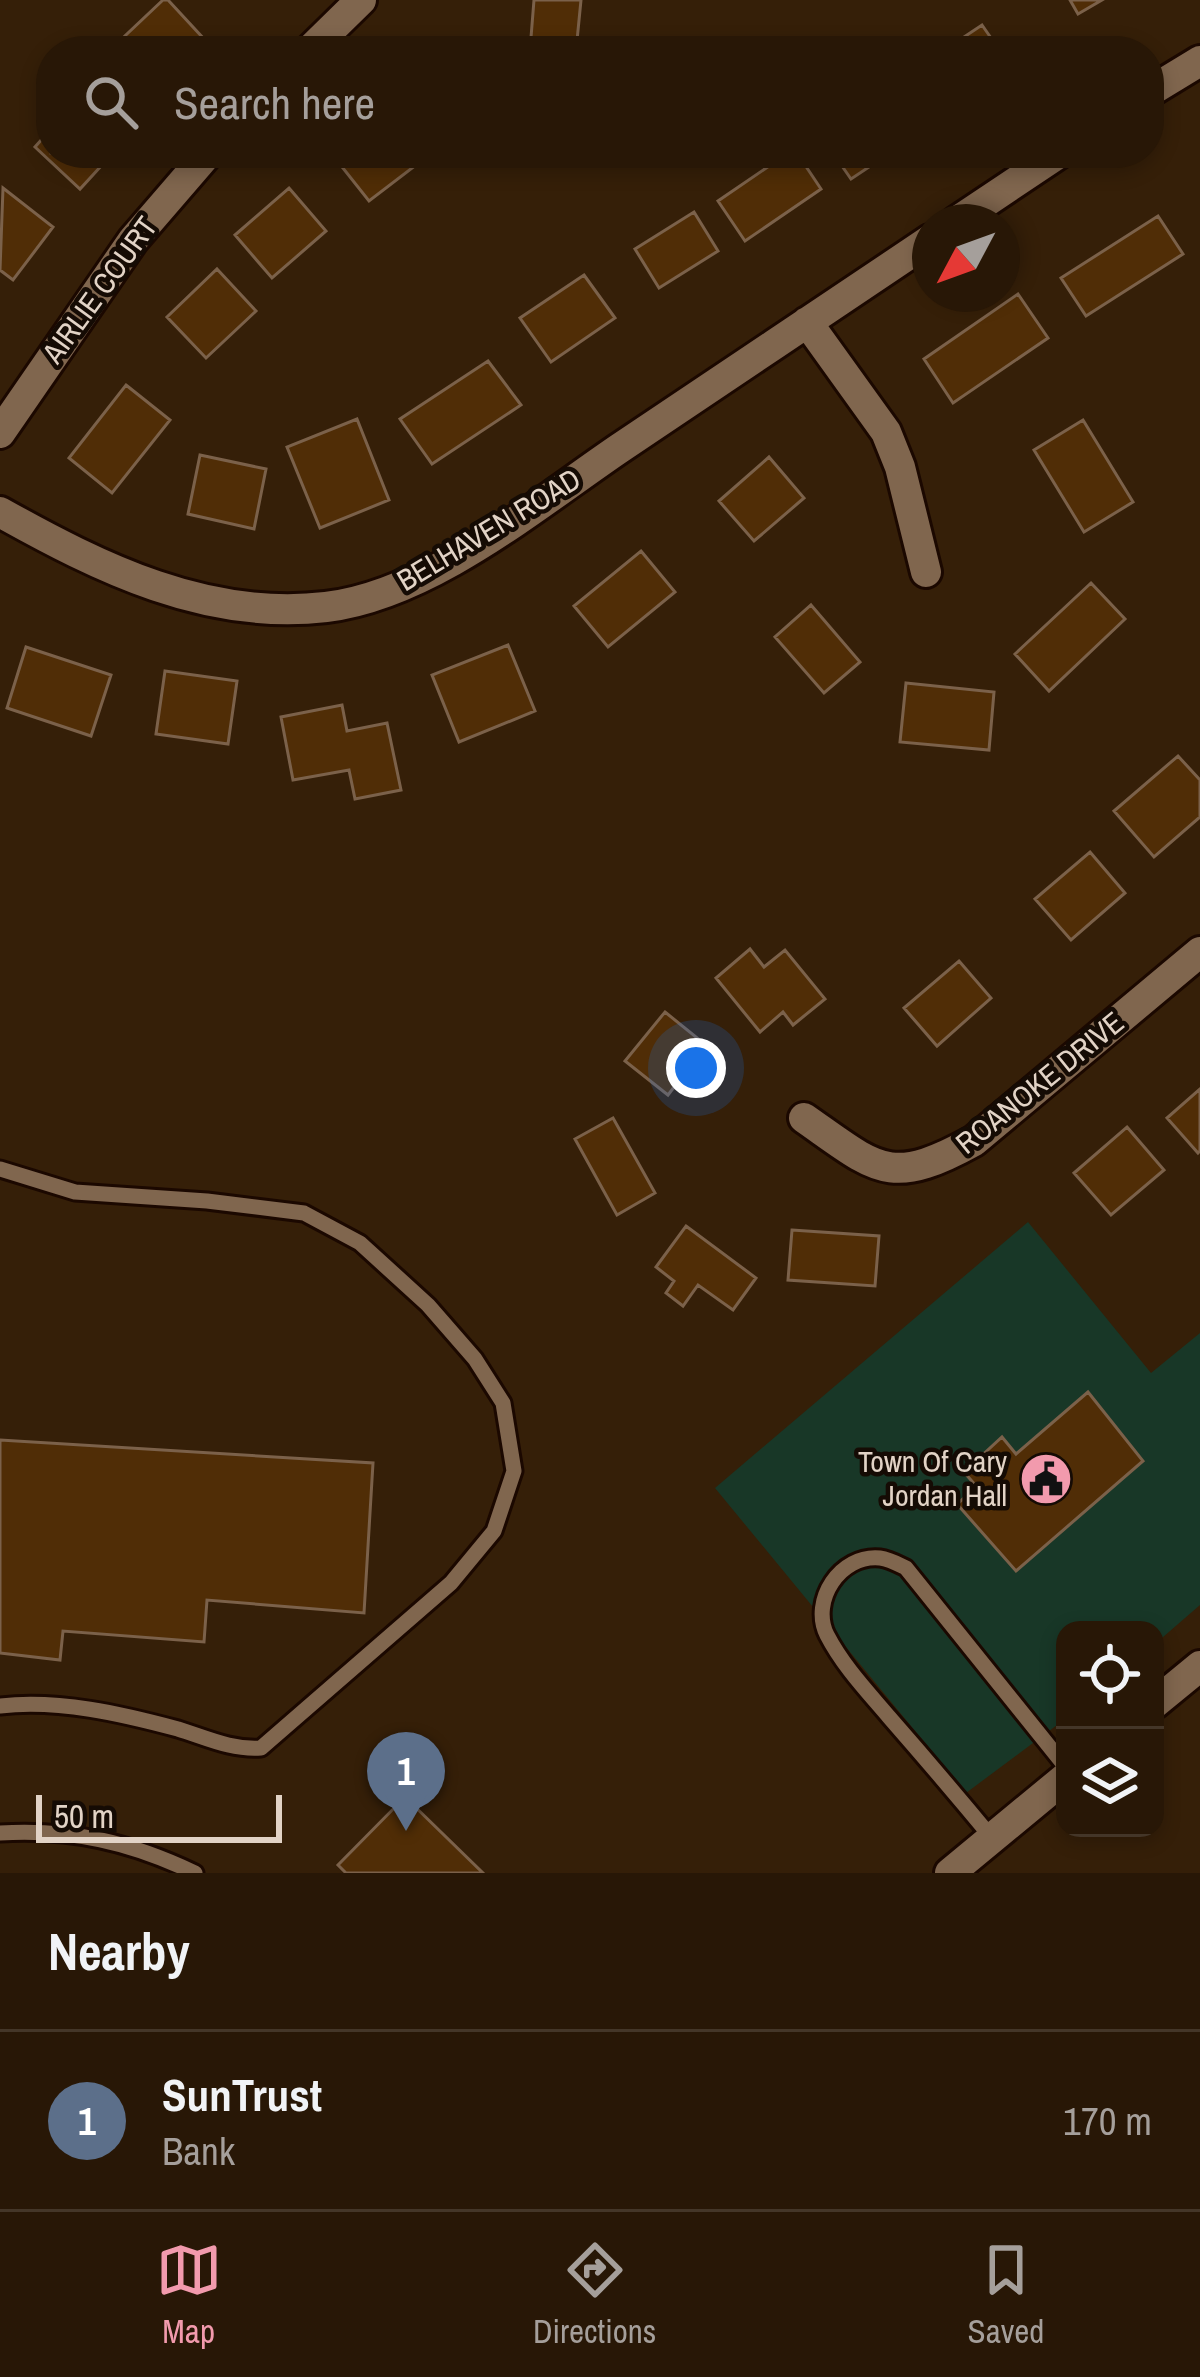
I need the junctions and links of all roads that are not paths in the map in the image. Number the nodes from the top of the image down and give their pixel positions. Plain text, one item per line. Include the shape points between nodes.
1 (361, 0) edge
2 (324, 36) edge
3 (1200, 61) edge
4 (1164, 83) edge
5 (195, 168) edge
6 (1037, 168) edge
7 (983, 204) edge
8 (912, 252) edge
9 (808, 322) junction
10 (0, 433) edge
11 (0, 512) edge
12 (926, 572) dead end
13 (1200, 952) edge
14 (804, 1118) dead end
15 (0, 1169) edge
16 (1200, 1666) edge
17 (1164, 1696) edge
18 (0, 1706) edge
19 (1056, 1755) edge
20 (1056, 1785) edge
21 (0, 1833) edge
22 (992, 1838) junction
23 (195, 1873) edge
24 (950, 1873) edge

1 - 2 street
3 - 4 street
5 - 10 street, AIRLIE COURT via 133,240
6 - 7 street
8 - 9 street, BELHAVEN ROAD
9 - 11 street, BELHAVEN ROAD via 483,540 356,601 284,608 184,597
9 - 12 street via 886,432
13 - 14 street, ROANOKE DRIVE via 974,1141 940,1160 896,1171 871,1164
15 - 18 lane via 75,1192 304,1213 360,1243 475,1359 503,1402 514,1471 494,1531 451,1582 261,1748 239,1750 71,1706
16 - 17 street
19 - 22 lane via 906,1568 868,1558 830,1582 824,1630 846,1666
20 - 22 street
21 - 23 lane via 88,1834
22 - 24 street

